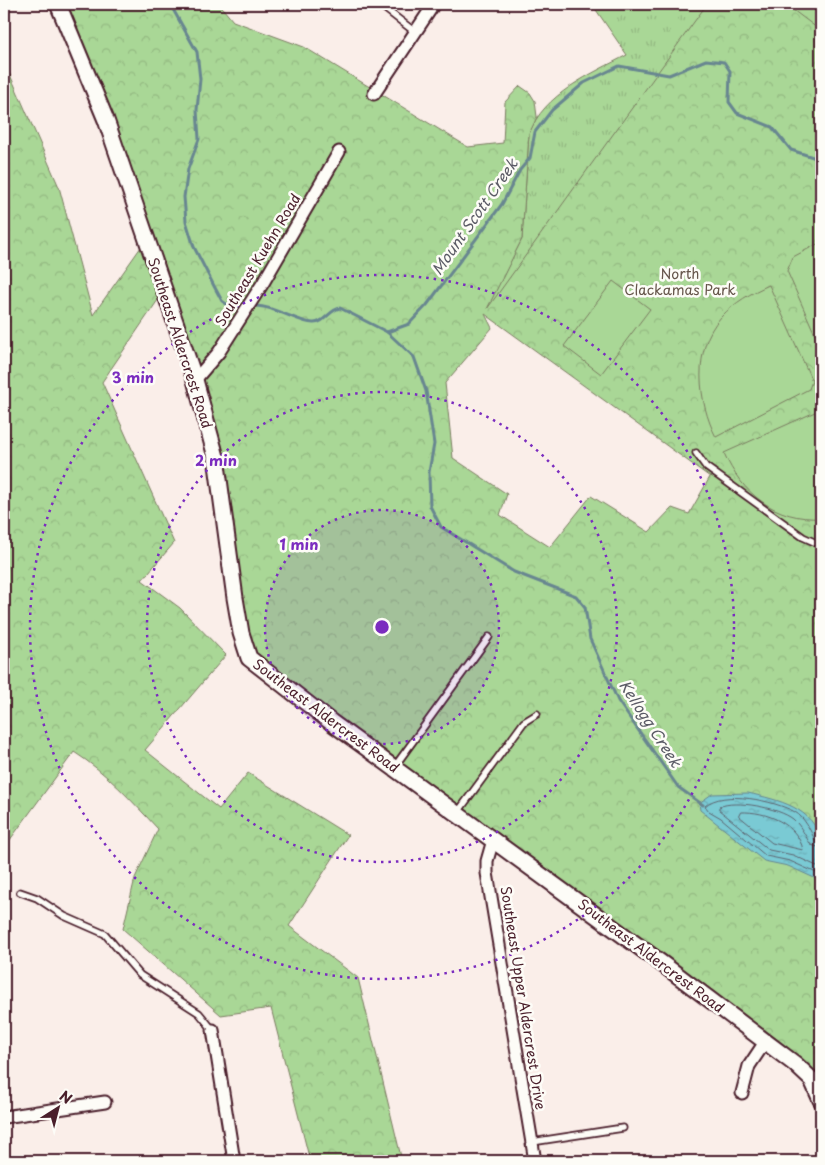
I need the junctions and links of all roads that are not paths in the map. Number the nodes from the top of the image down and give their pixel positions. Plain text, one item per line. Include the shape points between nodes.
1 (58, 4) edge
2 (378, 4) edge
3 (434, 4) edge
4 (416, 32) junction
5 (374, 94) dead end
6 (339, 152) dead end
7 (195, 380) junction
8 (696, 453) dead end
9 (821, 545) edge
10 (489, 637) dead end
11 (537, 714) dead end
12 (393, 768) junction
13 (457, 814) junction
14 (493, 840) junction
15 (20, 892) dead end
16 (213, 1030) joint
17 (765, 1042) junction
18 (816, 1081) edge
19 (742, 1093) dead end
20 (821, 1100) edge
21 (105, 1102) dead end
22 (4, 1117) edge
23 (623, 1128) dead end
24 (532, 1142) junction
25 (234, 1161) edge
26 (535, 1161) edge

1 - 7 street, Southeast Aldercrest Road via 106,120
2 - 4 lane
3 - 4 street
4 - 5 street
6 - 7 street, Southeast Kuehn Road via 240,320 212,363
7 - 12 street, Southeast Aldercrest Road via 216,457 235,598 249,658
8 - 9 lane via 706,467 803,537
10 - 12 lane
11 - 13 lane via 524,722
12 - 13 street, Southeast Aldercrest Road
13 - 14 street, Southeast Aldercrest Road
14 - 17 street, Southeast Aldercrest Road
14 - 24 street, Southeast Upper Aldercrest Drive via 487,873
15 - 16 lane via 105,934 140,975 199,1012
16 - 25 street
17 - 18 street, Southeast Aldercrest Road
17 - 19 street via 749,1066
18 - 20 street, Southeast Aldercrest Road
21 - 22 street
23 - 24 lane
24 - 26 street, Southeast Upper Aldercrest Drive

